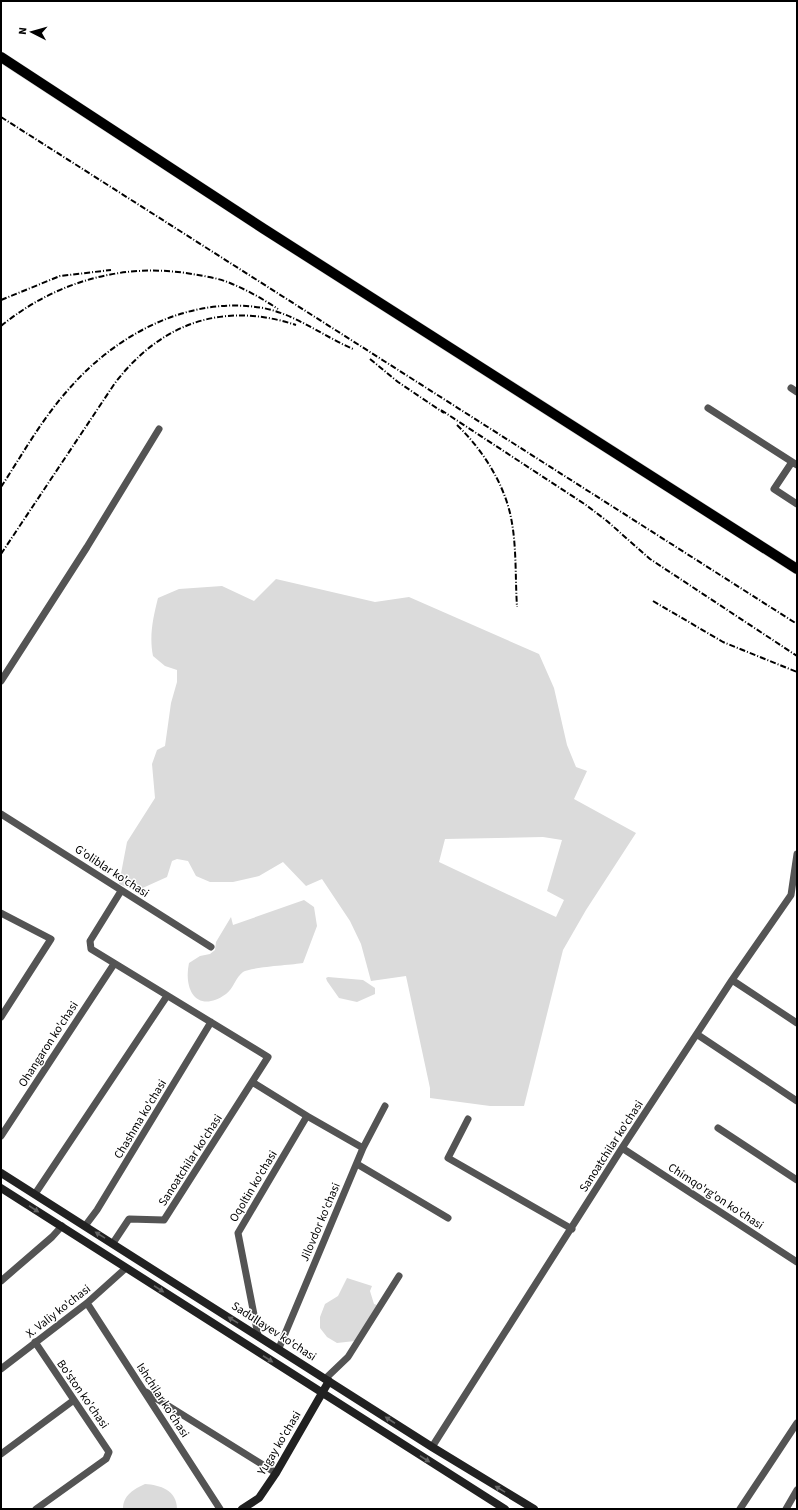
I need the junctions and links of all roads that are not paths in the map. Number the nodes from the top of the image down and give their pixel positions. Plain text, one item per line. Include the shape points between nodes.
1 (1, 57) edge
2 (708, 408) dead end
3 (159, 430) dead end
4 (794, 464) edge
5 (797, 504) edge
6 (797, 569) edge
7 (1, 681) edge
8 (1, 814) edge
9 (797, 854) edge
10 (121, 891) junction
11 (2, 916) edge
12 (211, 947) dead end
13 (114, 964) junction
14 (732, 980) junction
15 (167, 996) junction
16 (1, 1016) edge
17 (211, 1022) junction
18 (797, 1023) edge
19 (698, 1035) junction
20 (252, 1082) junction
21 (797, 1101) edge
22 (385, 1106) dead end
23 (307, 1116) junction
24 (468, 1119) dead end
25 (718, 1128) dead end
26 (1, 1136) edge
27 (363, 1148) junction
28 (622, 1148) junction
29 (356, 1164) junction
30 (1, 1173) edge
31 (797, 1180) edge
32 (1, 1188) edge
33 (35, 1194) junction
34 (448, 1218) dead end
35 (62, 1226) junction
36 (85, 1226) junction
37 (572, 1229) junction
38 (113, 1244) junction
39 (797, 1262) edge
40 (126, 1268) junction
41 (399, 1276) dead end
42 (1, 1280) edge
43 (87, 1304) junction
44 (258, 1335) junction
45 (35, 1342) junction
46 (279, 1348) junction
47 (1, 1369) edge
48 (327, 1380) junction
49 (144, 1390) junction
50 (323, 1393) junction
51 (74, 1400) junction
52 (797, 1423) edge
53 (432, 1447) junction
54 (1, 1454) edge
55 (276, 1473) junction
56 (797, 1490) edge
57 (36, 1509) edge
58 (220, 1509) edge
59 (242, 1509) edge
60 (505, 1509) edge
61 (534, 1509) edge
62 (740, 1509) edge
63 (786, 1509) edge

1 - 6 main road via 264,229
2 - 4 street
3 - 7 street
4 - 5 street via 774,489
8 - 10 street, G'oliblar ko'chasi
9 - 14 street, Sanoatchilar ko'chasi via 791,895
10 - 12 street, G'oliblar ko'chasi
10 - 13 street via 90,941 91,949
11 - 16 street via 51,939
13 - 15 street
13 - 26 street, Ohangaron ko'chasi
14 - 18 street
14 - 19 street, Sanoatchilar ko'chasi
15 - 17 street
15 - 33 street
17 - 20 street, Sanoatchilar ko'chasi via 268,1057
17 - 36 street, Chashma ko'chasi
19 - 21 street
19 - 28 street, Sanoatchilar ko'chasi
20 - 23 street
20 - 38 street, Sanoatchilar ko'chasi via 164,1220 129,1219
22 - 27 street, Jilovdor ko'chasi
23 - 27 street
23 - 44 street, Oqoltin ko'chasi via 238,1233
24 - 37 street via 448,1158
25 - 31 street
27 - 29 street, Jilovdor ko'chasi
28 - 37 street, Sanoatchilar ko'chasi
28 - 39 street, Chimqo'rg'on ko'chasi
29 - 34 street
29 - 46 street, Jilovdor ko'chasi
30 - 33 main road, Sadullayev ko'chasi
32 -> 35 main road
33 - 36 main road, Sadullayev ko'chasi
35 - 40 main road
35 - 42 street
38 -> 36 main road, Sadullayev ko'chasi
37 - 53 street, Sanoatchilar ko'chasi
44 -> 38 main road, Sadullayev ko'chasi
40 - 43 street, X. Valiy ko'chasi
40 -> 50 main road
41 - 48 street via 348,1357
43 - 45 street, X. Valiy ko'chasi
43 - 49 street, Ishchilar ko'chasi
44 - 46 main road, Sadullayev ko'chasi
45 - 47 street, X. Valiy ko'chasi
45 - 51 street, Bo'ston ko'chasi
46 - 48 main road, Sadullayev ko'chasi
48 - 50 main road, Yugay ko'chasi
53 -> 48 main road, Sadullayev ko'chasi
49 - 55 street
49 - 58 street, Ishchilar ko'chasi
50 - 55 main road, Yugay ko'chasi
50 -> 60 main road
51 - 54 street
51 - 57 street, Bo'ston ko'chasi via 109,1452 106,1459
52 - 62 street
61 -> 53 main road, Sadullayev ko'chasi
55 - 59 main road, Yugay ko'chasi via 259,1498
56 - 63 street

